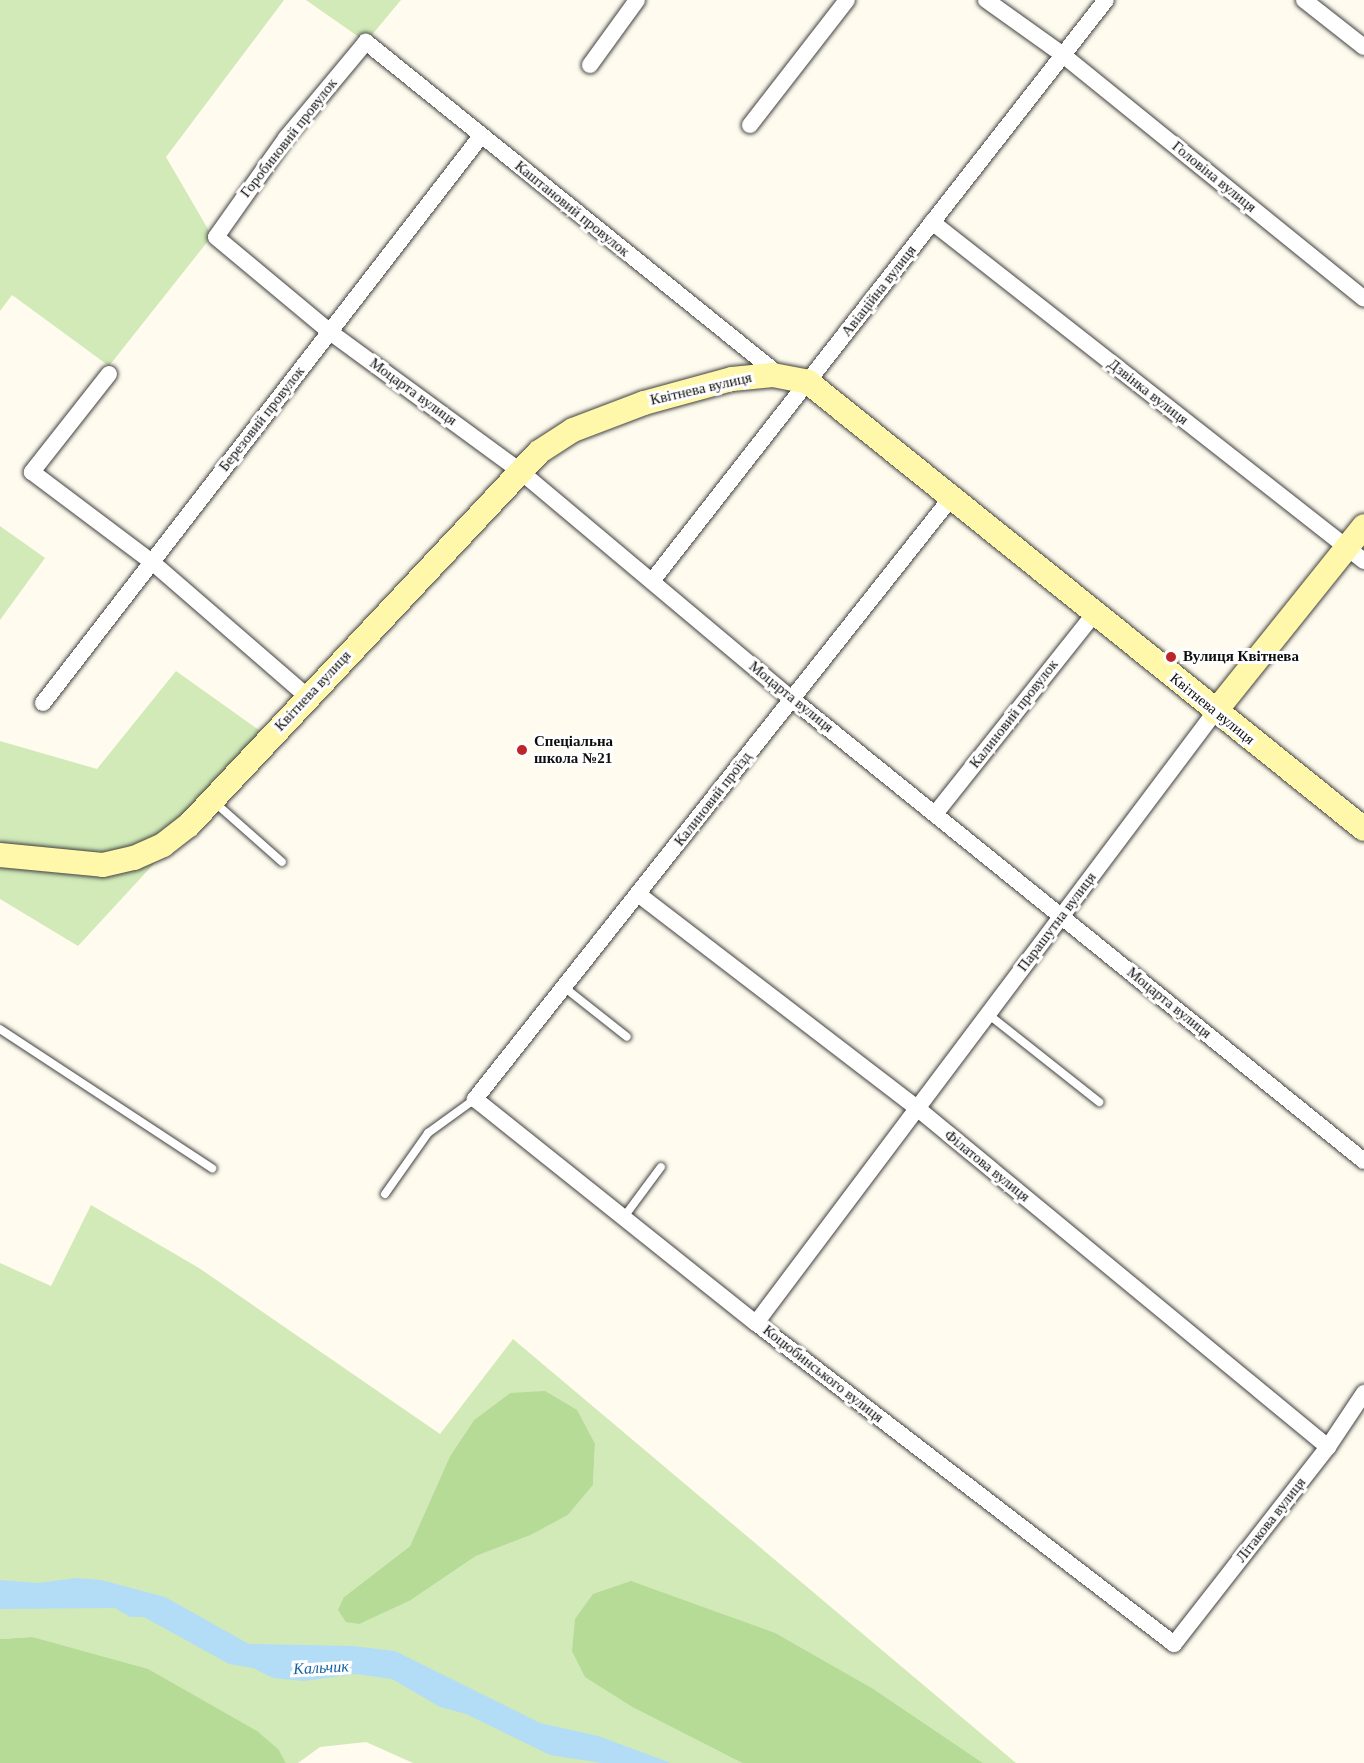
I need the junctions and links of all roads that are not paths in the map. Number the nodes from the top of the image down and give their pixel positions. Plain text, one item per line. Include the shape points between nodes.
1 (637, 0) edge
2 (847, 0) edge
3 (986, 0) edge
4 (1106, 0) edge
5 (1304, 0) edge
6 (366, 42) joint
7 (1364, 47) edge
8 (1063, 55) junction
9 (590, 65) dead end
10 (750, 124) dead end
11 (481, 136) junction
12 (932, 222) junction
13 (216, 237) joint
14 (1364, 298) edge
15 (330, 332) junction
16 (109, 374) dead end
17 (779, 375) junction
18 (808, 382) junction
19 (519, 471) junction
20 (951, 498) junction
21 (1364, 526) edge
22 (1355, 554) edge
23 (152, 562) junction
24 (652, 581) junction
25 (1094, 614) junction
26 (308, 697) junction
27 (792, 699) junction
28 (43, 703) dead end
29 (1215, 712) junction
30 (212, 800) junction
31 (935, 814) junction
32 (1364, 829) edge
33 (0, 855) edge
34 (282, 862) dead end
35 (638, 894) junction
36 (1062, 916) junction
37 (564, 987) junction
38 (988, 1014) junction
39 (0, 1029) edge
40 (627, 1037) dead end
41 (475, 1099) junction
42 (1099, 1102) dead end
43 (917, 1108) junction
44 (1364, 1161) edge
45 (661, 1167) dead end
46 (212, 1168) dead end
47 (384, 1194) dead end
48 (624, 1217) junction
49 (756, 1323) junction
50 (1364, 1393) edge
51 (1328, 1447) junction
52 (1174, 1644) joint

1 - 9 street
2 - 10 street
3 - 8 street, Головіна вулиця
4 - 8 street, Авіаційна вулиця
5 - 7 street
6 - 11 street, Каштановий провулок
6 - 13 street, Горобиновий провулок via 286,138
8 - 12 street, Авіаційна вулиця
8 - 14 street, Головіна вулиця
11 - 15 street, Березовий провулок
11 - 17 street, Каштановий провулок
12 - 18 street, Авіаційна вулиця
12 - 22 street, Дзвінка вулиця
13 - 15 street, Моцарта вулиця
15 - 19 street, Моцарта вулиця
15 - 23 street, Березовий провулок
16 - 23 street via 32,472
17 - 18 main road, Квітнева вулиця
17 - 19 main road, Квітнева вулиця via 722,381 614,413 561,436
18 - 20 main road, Квітнева вулиця
18 - 24 street, Авіаційна вулиця
19 - 24 street, Моцарта вулиця
19 - 26 main road, Квітнева вулиця
20 - 25 main road, Квітнева вулиця
20 - 27 street, Калиновий проїзд
21 - 22 main road, Парашутна вулиця
22 - 29 main road, Парашутна вулиця
23 - 26 street
23 - 28 street, Березовий провулок
24 - 27 street, Моцарта вулиця
25 - 29 main road, Квітнева вулиця
25 - 31 street, Калиновий провулок
26 - 30 main road, Квітнева вулиця
27 - 31 street, Моцарта вулиця
27 - 35 street, Калиновий проїзд
29 - 32 main road, Квітнева вулиця
29 - 36 street, Парашутна вулиця
30 - 33 main road, Квітнева вулиця via 177,836 134,858 87,865
30 - 34 lane
31 - 36 street, Моцарта вулиця
35 - 37 street, Калиновий проїзд
35 - 43 street, Філатова вулиця
36 - 38 street, Парашутна вулиця
36 - 44 street, Моцарта вулиця
37 - 40 lane
37 - 41 street, Калиновий проїзд
38 - 42 lane
38 - 43 street, Парашутна вулиця
39 - 46 lane
41 - 47 lane via 428,1133
41 - 48 street, Коцюбинського вулиця
43 - 49 street, Парашутна вулиця
43 - 51 street, Філатова вулиця
45 - 48 lane
48 - 49 street, Коцюбинського вулиця
49 - 52 street, Коцюбинського вулиця
50 - 51 street, Літакова вулиця
51 - 52 street, Літакова вулиця

